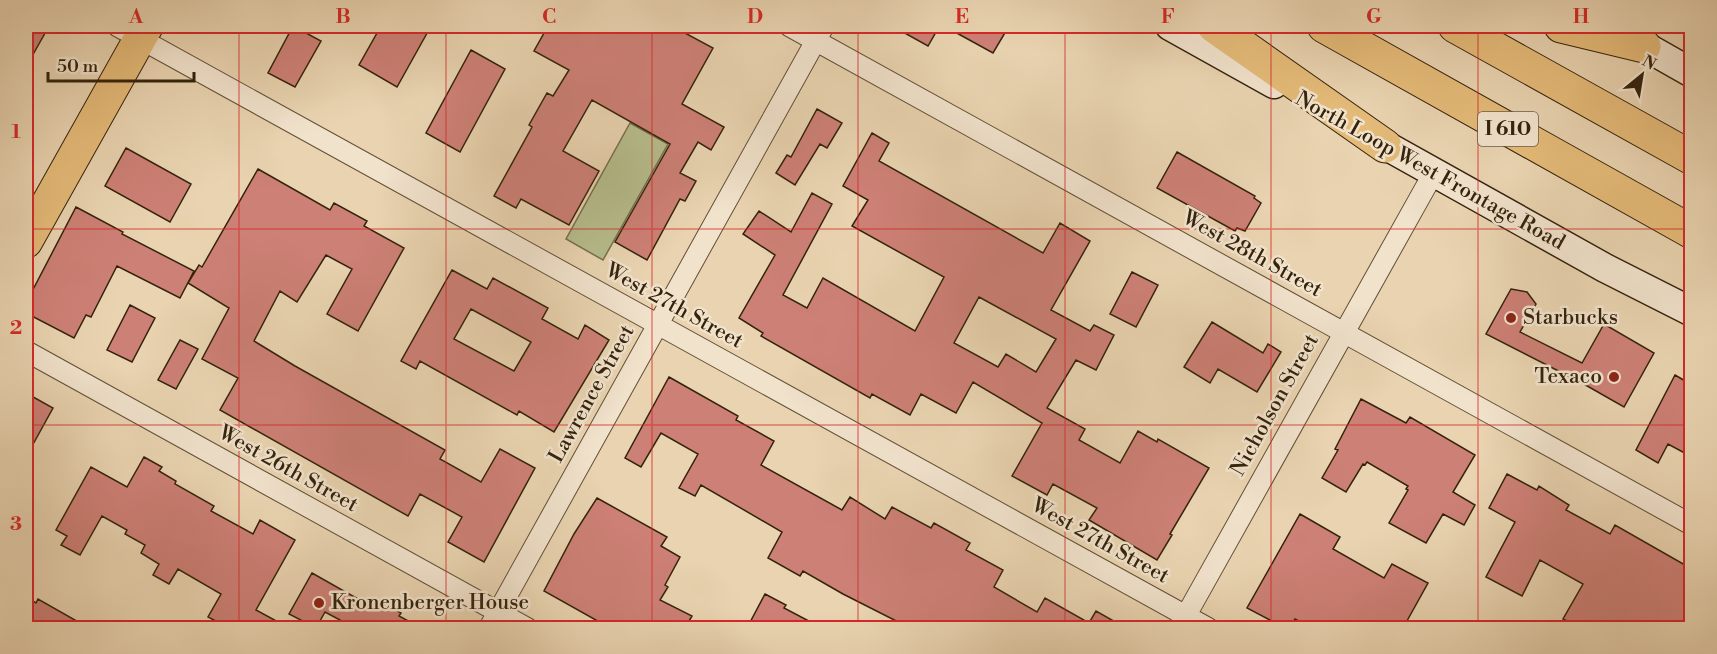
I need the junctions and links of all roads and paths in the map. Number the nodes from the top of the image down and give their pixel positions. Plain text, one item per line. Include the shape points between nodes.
1 (789, 26) edge
2 (1170, 26) edge
3 (1214, 26) edge
4 (1324, 26) edge
5 (1455, 26) edge
6 (1561, 26) edge
7 (1607, 26) edge
8 (135, 30) edge
9 (820, 33) edge
10 (1644, 46) junction
11 (1692, 73) edge
12 (1385, 146) junction
13 (1692, 158) edge
14 (1433, 174) junction
15 (1692, 232) edge
16 (26, 242) edge
17 (1692, 312) edge
18 (658, 324) junction
19 (1344, 332) junction
20 (26, 351) edge
21 (1692, 525) edge
22 (493, 620) edge
23 (1182, 622) edge
24 (527, 628) edge
25 (1208, 628) edge

1 - 9 street, West 28th Street
2 - 12 main road, North Loop West Frontage Road
3 - 12 highway
4 - 15 highway, I 610
5 - 13 highway
6 - 10 highway
7 - 10 main road
8 - 16 main road
8 - 18 street, West 27th Street
9 - 18 street, Lawrence Street
9 - 19 street, West 28th Street
10 - 11 main road
12 - 14 main road, North Loop West Frontage Road
14 - 17 main road, North Loop West Frontage Road
14 - 19 street, Nicholson Street
18 - 22 street, Lawrence Street
18 - 23 street, West 27th Street
19 - 21 street, West 28th Street
19 - 23 street, Nicholson Street
20 - 22 street, West 26th Street
22 - 24 street, West 26th Street
23 - 25 street, West 27th Street

